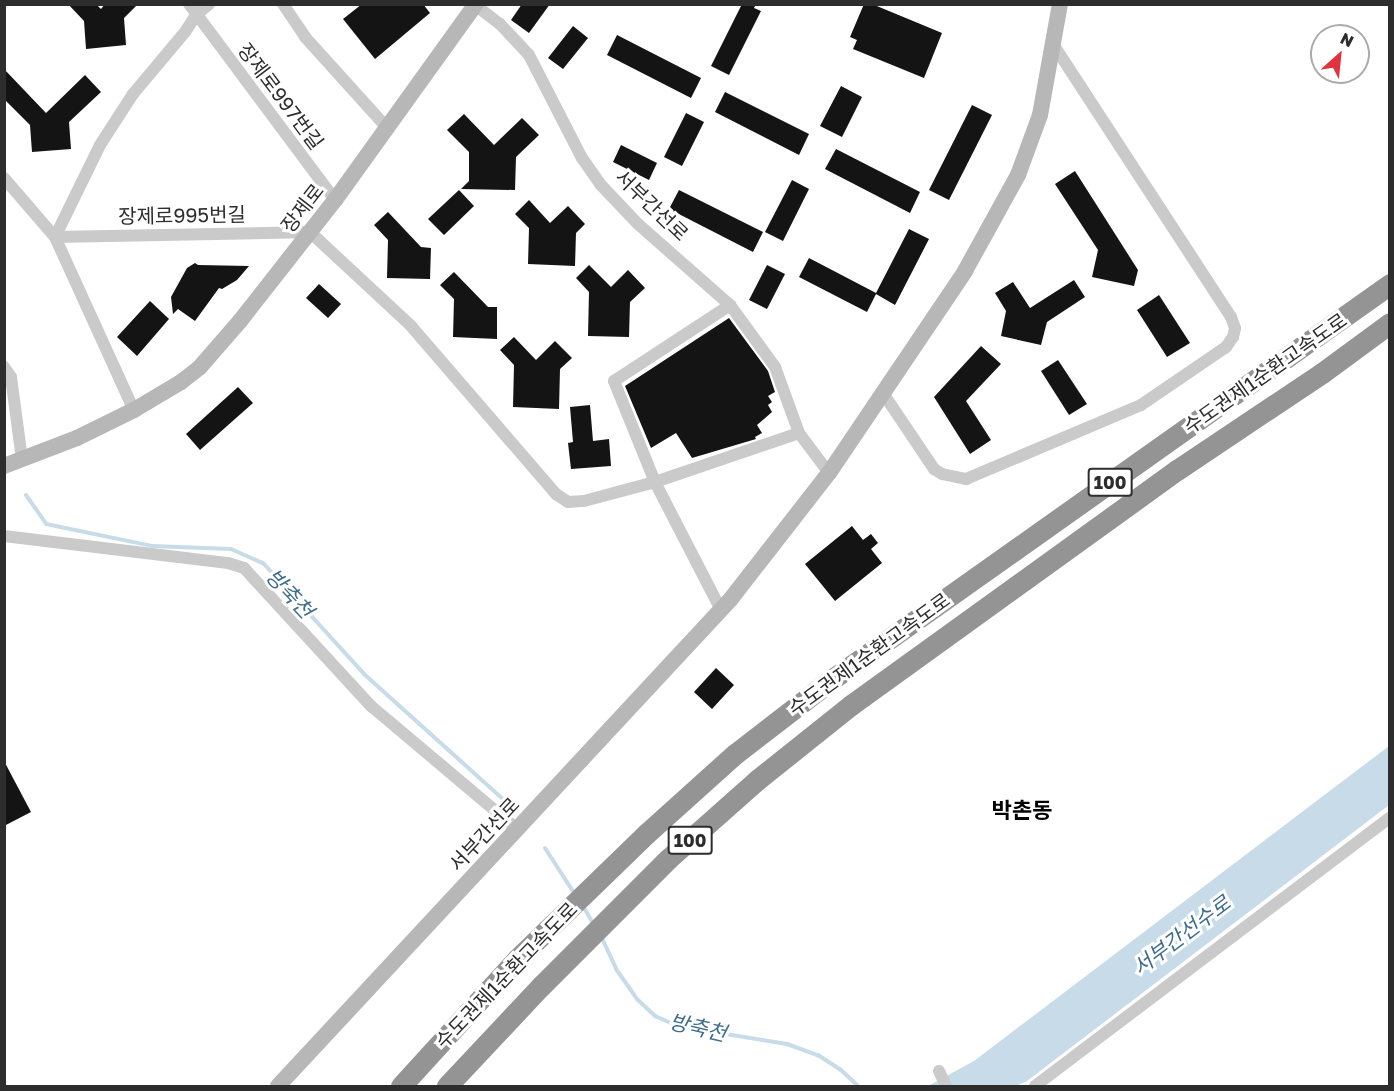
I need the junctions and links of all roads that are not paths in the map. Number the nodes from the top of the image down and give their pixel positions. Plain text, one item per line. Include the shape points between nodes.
1 (209, 4) edge
2 (283, 4) edge
3 (1060, 4) edge
4 (475, 5) edge
5 (193, 10) edge
6 (1054, 45) junction
7 (388, 129) junction
8 (4, 178) edge
9 (335, 200) junction
10 (310, 232) junction
11 (55, 237) junction
12 (1389, 284) edge
13 (730, 305) junction
14 (1389, 323) edge
15 (4, 367) edge
16 (883, 393) junction
17 (134, 410) junction
18 (799, 433) junction
19 (22, 459) junction
20 (4, 466) edge
21 (830, 473) junction
22 (655, 482) junction
23 (4, 536) edge
24 (721, 610) junction
25 (1389, 818) edge
26 (517, 829) junction
27 (939, 1071) dead end
28 (278, 1086) edge
29 (401, 1086) edge
30 (447, 1086) edge
31 (946, 1086) edge
32 (1035, 1086) edge

1 - 5 street
2 - 7 street via 305,37
3 - 6 street, 서부간선로
4 - 7 street, 장제로
4 - 13 street, 서부간선로 via 500,24 529,55 582,158 600,184 638,224
5 - 9 street, 장제로997번길
5 - 11 street via 185,32 133,94 100,145
6 - 16 street, 서부간선로 via 1040,115 1017,175 965,271
6 - 16 street via 1230,317 1235,328 1233,337 1226,347 1142,405 966,479 934,469
7 - 9 street, 장제로
8 - 11 street
9 - 10 street, 장제로
10 - 11 street, 장제로995번길
10 - 17 street, 장제로 via 200,367
10 - 22 street via 411,326 556,494 568,502 584,501
11 - 17 street
12 - 29 highway, 수도권제1순환고속도로 / 100 via 831,680 735,754 517,959
13 - 18 street, 서부간선로 via 775,367
13 - 22 street via 614,381
14 - 30 highway, 수도권제1순환고속도로 / 100 via 851,705 757,780 668,860
15 - 19 street via 11,377
16 - 21 street, 서부간선로
17 - 19 street, 장제로
18 - 21 street, 서부간선로
18 - 22 street
19 - 20 street, 장제로
21 - 24 street, 서부간선로
22 - 24 street
23 - 26 street via 244,568 371,706
24 - 26 street, 서부간선로
25 - 32 street
26 - 28 street, 서부간선로
27 - 31 street

